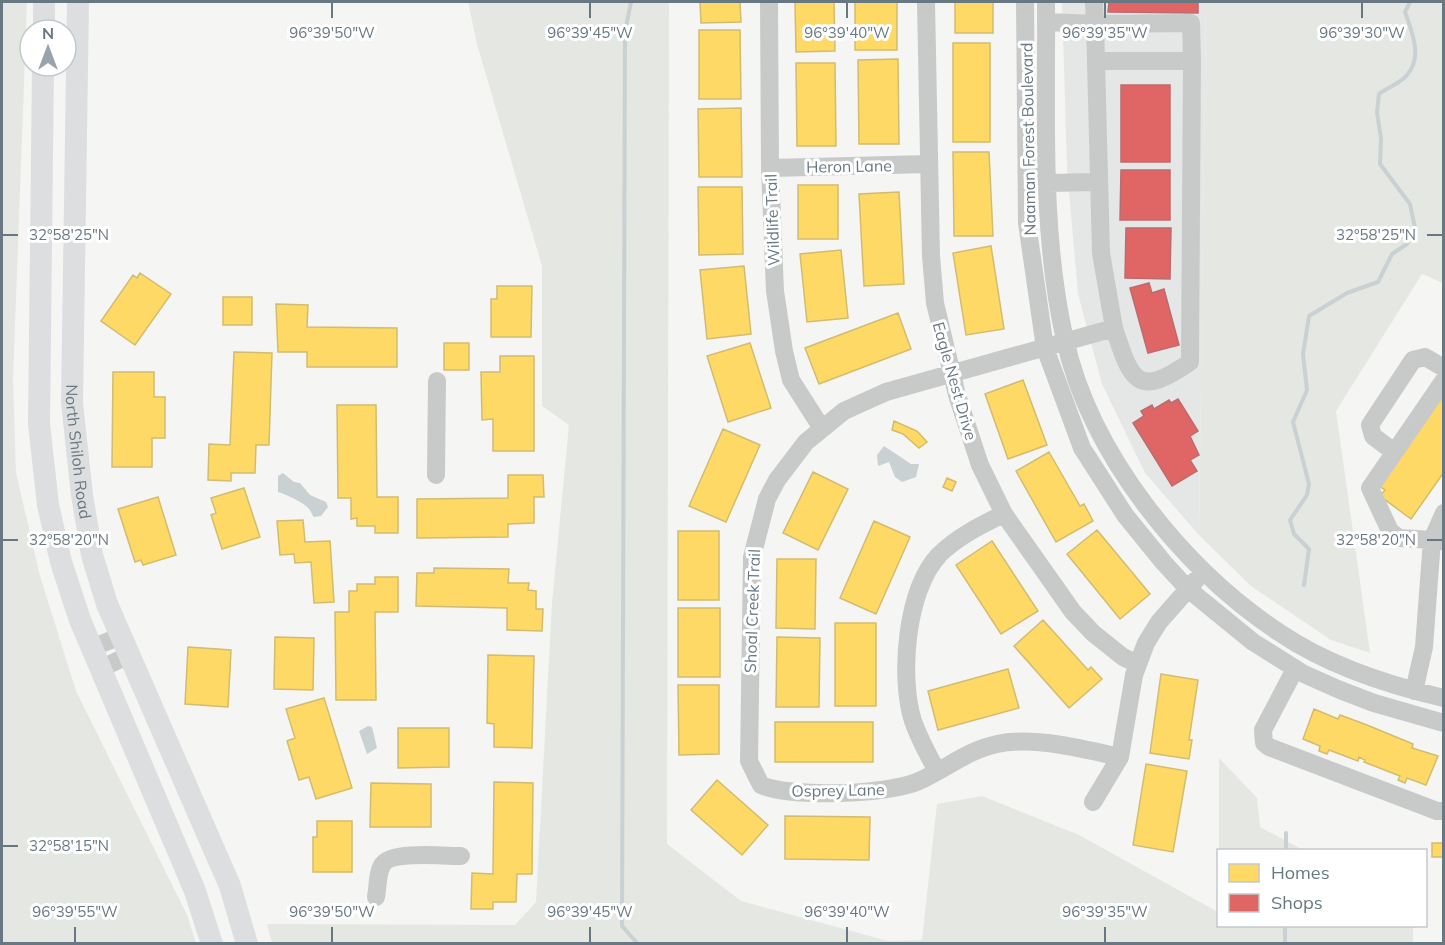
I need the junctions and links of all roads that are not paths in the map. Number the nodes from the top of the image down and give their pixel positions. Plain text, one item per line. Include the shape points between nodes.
1 (44, 2) edge
2 (78, 2) edge
3 (769, 2) edge
4 (926, 2) edge
5 (1025, 2) edge
6 (1046, 2) edge
7 (1094, 2) edge
8 (44, 18) edge
9 (1047, 22) junction
10 (1095, 24) junction
11 (1096, 61) junction
12 (1191, 61) junction
13 (43, 78) edge
14 (1027, 131) junction
15 (929, 164) junction
16 (770, 168) junction
17 (1097, 182) junction
18 (1048, 183) junction
19 (1114, 328) junction
20 (1066, 342) junction
21 (1045, 348) junction
22 (1443, 368) edge
23 (951, 375) junction
24 (1443, 380) edge
25 (436, 381) dead end
26 (821, 428) junction
27 (1394, 452) junction
28 (436, 475) dead end
29 (1443, 513) edge
30 (1004, 514) junction
31 (1438, 540) edge
32 (1203, 572) junction
33 (1188, 589) junction
34 (125, 646) junction
35 (95, 658) junction
36 (1138, 664) junction
37 (1295, 669) junction
38 (1414, 691) junction
39 (1443, 698) edge
40 (1443, 723) edge
41 (1120, 757) junction
42 (937, 771) junction
43 (761, 785) joint
44 (1092, 802) dead end
45 (1443, 811) edge
46 (461, 856) dead end
47 (376, 897) dead end
48 (212, 944) edge
49 (247, 944) edge

1 - 8 main road
2 - 34 main road, North Shiloh Road via 72,403 75,445 92,555
3 - 16 street, Wildlife Trail
4 - 15 street, Eagle Nest Drive
5 - 14 street, Naaman Forest Boulevard
6 - 9 street, Naaman Forest Boulevard
7 - 10 street
9 - 10 street
9 - 18 street, Naaman Forest Boulevard
10 - 11 street
10 - 12 street via 1191,23
11 - 12 street
11 - 17 street
12 - 19 street via 1190,362 1150,382 1138,381 1129,372
13 - 35 main road, North Shiloh Road via 40,447 61,562
14 - 18 street via 1042,179
14 - 21 street, Naaman Forest Boulevard via 1027,223
15 - 16 street, Heron Lane
15 - 23 street, Eagle Nest Drive via 934,303
16 - 26 street, Wildlife Trail via 775,291 784,351 791,380
17 - 18 street
17 - 19 street via 1101,253
18 - 20 street, Naaman Forest Boulevard via 1056,281
19 - 20 street, Shoal Creek Trail
20 - 21 street, Shoal Creek Trail
20 - 32 street, Naaman Forest Boulevard via 1083,395 1131,484
21 - 23 street, Shoal Creek Trail
21 - 33 street, Naaman Forest Boulevard via 1082,448 1125,515
22 - 27 street via 1425,357 1413,360 1370,425 1373,436
23 - 26 street, Shoal Creek Trail via 886,392 844,411
23 - 30 street, Eagle Nest Drive via 980,465
24 - 27 street
25 - 28 street
26 - 43 street, Shoal Creek Trail via 777,480 760,520 752,557 749,761
27 - 31 street via 1370,488 1390,531 1399,538
29 - 31 street
30 - 36 street, Eagle Nest Drive via 1073,612 1123,657
30 - 42 street via 954,542 938,556 914,600 908,637 909,701 913,720
31 - 38 street
32 - 33 street
32 - 38 street, Naaman Forest Boulevard via 1280,633 1345,668
33 - 36 street via 1159,622
33 - 37 street, Naaman Forest Boulevard via 1253,642
34 - 35 street
34 - 49 main road, North Shiloh Road via 230,886
35 - 48 main road, North Shiloh Road via 195,891
36 - 41 street
37 - 40 street, Naaman Forest Boulevard via 1374,703
37 - 45 street via 1263,730 1264,743
38 - 39 street, Naaman Forest Boulevard
41 - 42 street, Osprey Lane via 1077,748 1000,743 978,748
41 - 44 street
42 - 43 street, Osprey Lane via 919,781 870,792 777,792
46 - 47 street via 398,856 388,860 382,865

